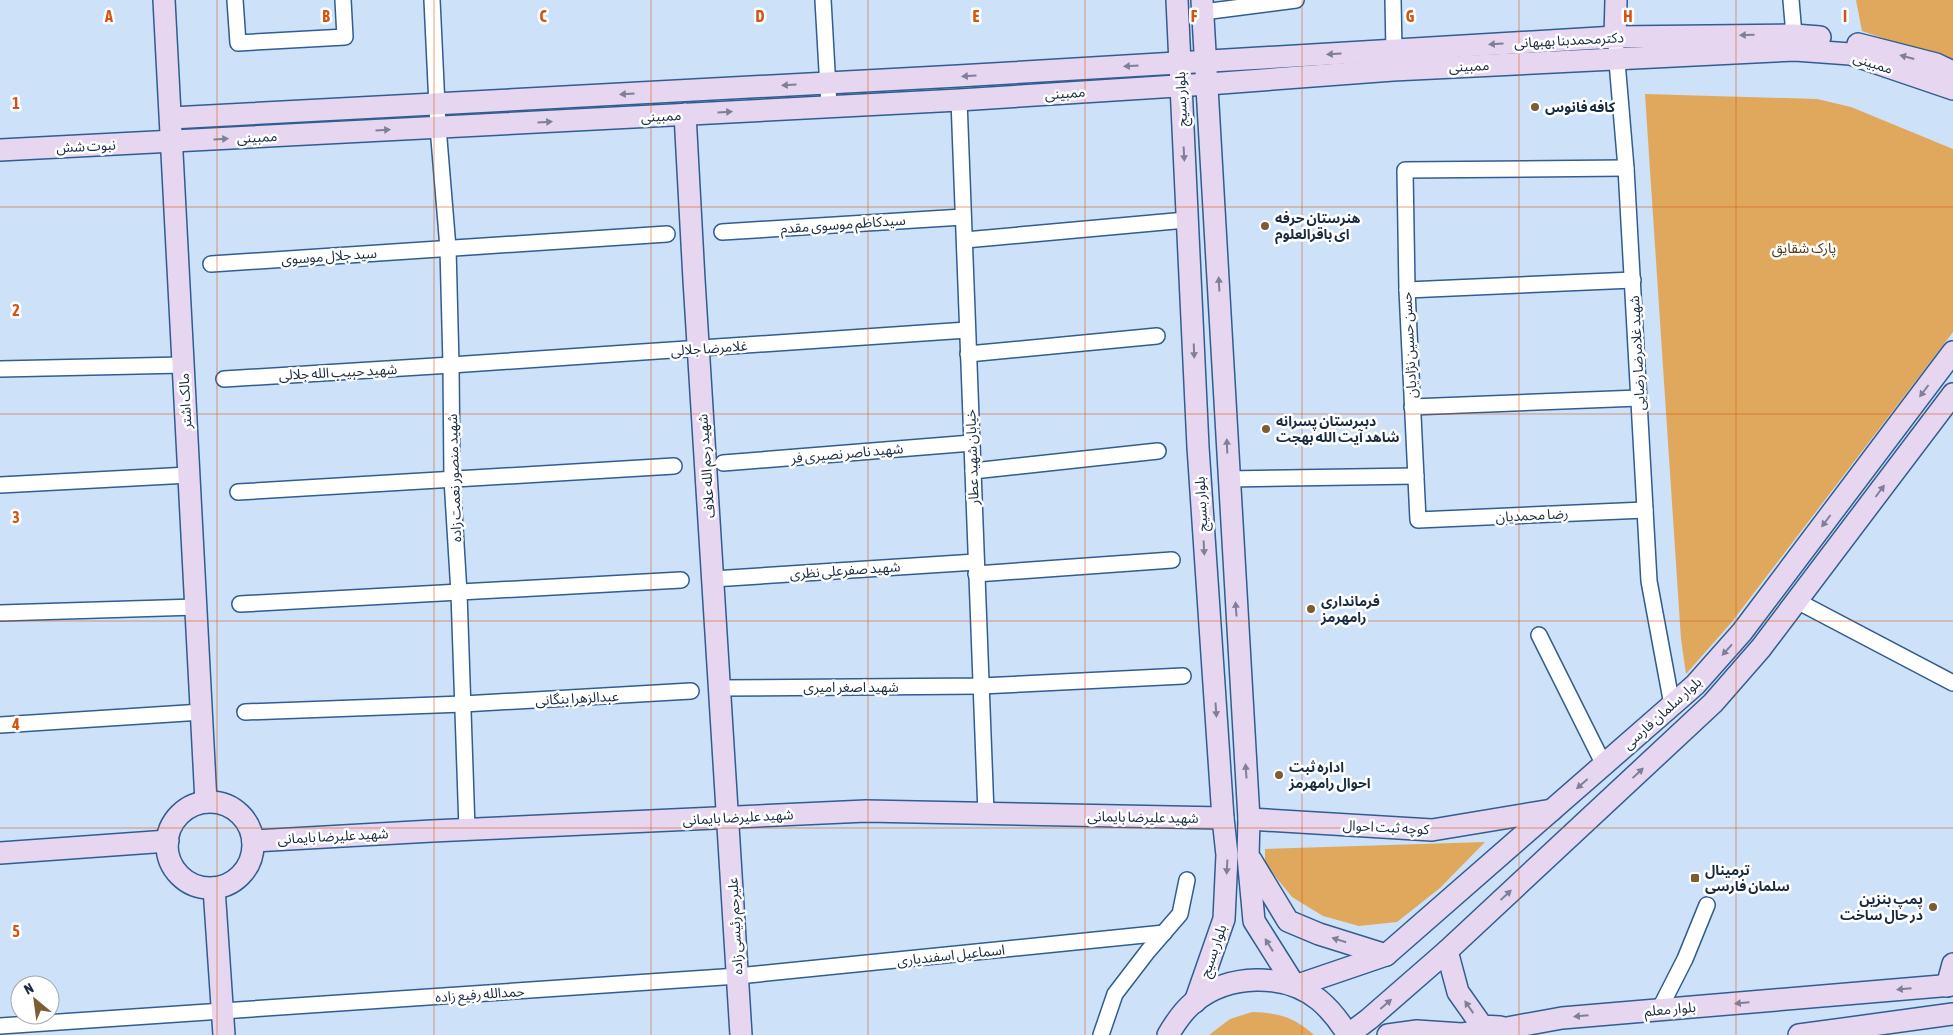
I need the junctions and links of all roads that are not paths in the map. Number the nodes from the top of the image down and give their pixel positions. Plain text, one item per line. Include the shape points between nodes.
1 (164, 0) edge
2 (235, 0) edge
3 (343, 0) edge
4 (432, 0) edge
5 (823, 0) edge
6 (1177, 0) edge
7 (1296, 0) edge
8 (1394, 0) edge
9 (1616, 0) edge
10 (1790, 0) edge
11 (1203, 6) edge
12 (1794, 35) junction
13 (1616, 47) junction
14 (1394, 51) junction
15 (1206, 62) junction
16 (1180, 63) junction
17 (1953, 72) edge
18 (828, 83) junction
19 (1208, 84) junction
20 (1180, 86) junction
21 (1953, 89) edge
22 (959, 100) junction
23 (437, 104) junction
24 (830, 106) junction
25 (685, 114) junction
26 (171, 118) junction
27 (438, 127) junction
28 (172, 141) junction
29 (0, 150) edge
30 (1626, 168) junction
31 (963, 217) junction
32 (1186, 220) junction
33 (722, 232) dead end
34 (667, 234) dead end
35 (965, 240) junction
36 (448, 248) junction
37 (211, 264) dead end
38 (1632, 280) junction
39 (1407, 290) junction
40 (967, 330) junction
41 (1157, 336) dead end
42 (698, 348) junction
43 (1953, 352) edge
44 (968, 354) junction
45 (183, 365) junction
46 (451, 365) junction
47 (0, 369) edge
48 (224, 379) dead end
49 (1953, 394) edge
50 (1639, 398) junction
51 (1412, 407) junction
52 (1226, 410) junction
53 (1196, 412) junction
54 (972, 443) junction
55 (1158, 451) dead end
56 (723, 463) dead end
57 (674, 466) dead end
58 (973, 471) junction
59 (189, 475) junction
60 (1416, 476) junction
61 (1228, 479) junction
62 (452, 480) junction
63 (0, 484) edge
64 (238, 492) dead end
65 (1646, 510) junction
66 (1418, 520) joint
67 (1172, 560) dead end
68 (976, 568) junction
69 (713, 578) junction
70 (681, 580) dead end
71 (459, 593) junction
72 (1797, 601) junction
73 (240, 604) dead end
74 (196, 607) junction
75 (0, 614) edge
76 (1539, 635) dead end
77 (1183, 676) dead end
78 (1953, 683) edge
79 (981, 686) junction
80 (720, 688) junction
81 (691, 691) dead end
82 (463, 704) junction
83 (1672, 705) junction
84 (202, 712) junction
85 (245, 712) dead end
86 (0, 725) edge
87 (1604, 765) junction
88 (206, 802) junction
89 (1552, 810) junction
90 (986, 814) junction
91 (729, 817) junction
92 (1223, 818) junction
93 (1249, 819) junction
94 (467, 829) junction
95 (168, 841) junction
96 (253, 841) junction
97 (0, 852) edge
98 (1248, 856) junction
99 (1187, 880) dead end
100 (214, 888) junction
101 (1707, 905) dead end
102 (1224, 919) junction
103 (1254, 921) junction
104 (1164, 933) junction
105 (1447, 951) junction
106 (1386, 955) junction
107 (1953, 964) edge
108 (738, 976) junction
109 (1295, 986) junction
110 (1950, 986) edge
111 (1195, 1002) junction
112 (1659, 1010) junction
113 (222, 1012) junction
114 (1938, 1022) edge
115 (0, 1026) edge
116 (1507, 1028) junction
117 (224, 1035) edge
118 (741, 1035) edge
119 (1101, 1035) edge
120 (1168, 1035) edge
121 (1348, 1035) edge
122 (1388, 1035) edge
123 (1462, 1035) edge
124 (1799, 1035) edge

1 - 26 street, مالک اشتر
2 - 3 street via 238,43 345,37
4 - 23 street, شهید منصور نعمت زاده
5 - 18 street
6 - 16 street, بلوار بسیج
7 - 11 street
8 - 14 street
9 - 13 street, شهید غلامرضا رضایی
10 - 12 street
11 - 15 street, بلوار بسیج
12 -> 13 street, دکترمحمدبنا بهبهانی
17 -> 12 street, دکترمحمدبنا بهبهانی via 1936,64 1842,39
13 -> 14 street, دکترمحمدبنا بهبهانی
13 - 19 street, ممبینی
13 - 21 street, ممبینی via 1850,54
13 - 30 street, شهید غلامرضا رضایی
14 -> 15 street, دکترمحمدبنا بهبهانی
15 - 16 street, دکترمحمدبنا بهبهانی
15 - 19 street, بلوار بسیج
16 -> 18 street, ممبینی
16 - 20 street, بلوار بسیج
18 -> 23 street, ممبینی
18 - 24 street
19 - 20 street, ممبینی
52 -> 19 street, بلوار بسیج
20 - 22 street, ممبینی
20 -> 32 street, بلوار بسیج
22 - 24 street, ممبینی
22 - 31 street, خیابان شهید عطار
23 - 26 street, ممبینی
23 - 27 street, شهید منصور نعمت زاده
25 -> 24 street, ممبینی
27 -> 25 street, ممبینی
25 - 42 street, شهید رحم الله علاف
26 - 28 street, مالک اشتر
28 -> 27 street, ممبینی
27 - 36 street, شهید منصور نعمت زاده
28 - 29 street, نبوت شش
28 - 45 street, مالک اشتر
30 - 38 street, شهید غلامرضا رضایی
30 - 39 street, حسن حسین نژادیان via 1405,170
31 - 33 street, سیدکاظم موسوی مقدم
31 - 35 street, خیابان شهید عطار
32 - 35 street
32 -> 53 street, بلوار بسیج
34 - 36 street, سید جلال موسوی
35 - 40 street, خیابان شهید عطار
36 - 37 street, سید جلال موسوی
36 - 46 street, شهید منصور نعمت زاده
38 - 39 street
38 - 50 street, شهید غلامرضا رضایی
39 - 51 street, حسن حسین نژادیان
40 - 42 street, غلامرضا جلالی
40 - 44 street, خیابان شهید عطار
41 - 44 street
42 - 46 street, غلامرضا جلالی
42 - 69 street, شهید رحم الله علاف
43 -> 83 street, بلوار سلمان فارسی via 1742,632 1695,685
44 - 54 street, خیابان شهید عطار
45 - 47 street
45 - 59 street, مالک اشتر
46 - 48 street, شهید حبیب الله جلالی
46 - 62 street, شهید منصور نعمت زاده
72 -> 49 street, بلوار سلمان فارسی
50 - 51 street
50 - 65 street, شهید غلامرضا رضایی
51 - 60 street, حسن حسین نژادیان
52 - 53 street
61 -> 52 street, بلوار بسیج
53 -> 92 street, بلوار بسیج
54 - 56 street, شهید ناصر نصیری فر
54 - 58 street, خیابان شهید عطار
55 - 58 street
57 - 62 street
58 - 68 street, خیابان شهید عطار
59 - 63 street
59 - 74 street, مالک اشتر
60 - 61 street
60 - 66 street, حسن حسین نژادیان
93 -> 61 street, بلوار بسیج
62 - 64 street
62 - 71 street, شهید منصور نعمت زاده
65 - 66 street, رضا محمدیان
65 - 83 street, شهید غلامرضا رضایی via 1650,581
67 - 68 street, شهید صفرعلی نظری
68 - 69 street, شهید صفرعلی نظری
68 - 79 street, خیابان شهید عطار
69 - 80 street, شهید رحم الله علاف
70 - 71 street
71 - 73 street
71 - 82 street, شهید منصور نعمت زاده
72 - 78 street
105 -> 72 street, بلوار سلمان فارسی via 1713,703 1762,648
74 - 75 street
74 - 84 street, مالک اشتر
76 - 87 street
77 - 79 street, شهید اصغر امیری
79 - 80 street, شهید اصغر امیری
79 - 90 street, خیابان شهید عطار
80 - 91 street, شهید رحم الله علاف
81 - 82 street, عبدالزهرا بنگانی
82 - 85 street, عبدالزهرا بنگانی
82 - 94 street, شهید منصور نعمت زاده
83 - 87 street, بلوار سلمان فارسی
84 - 86 street
84 - 88 street, مالک اشتر
87 -> 89 street, بلوار سلمان فارسی
88 - 95 street via 192,806 180,815
88 - 96 street via 226,805 243,816
89 - 93 street, کوچه ثبت احوال via 1432,830
89 - 106 street, بلوار سلمان فارسی
90 - 91 street, شهید علیرضا بایمانی via 866,811
90 - 92 street, شهید علیرضا بایمانی
91 - 94 street, شهید علیرضا بایمانی
91 - 108 street, علیرحم رئیسی زاده
92 -> 102 street, بلوار بسیج via 1227,855
93 - 98 street, بلوار بسیج
94 - 96 street, شهید علیرضا بایمانی
95 - 97 street
95 - 100 street via 169,856 180,875 199,886
96 - 100 street via 250,861 238,877
98 - 103 street, بلوار بسیج
106 -> 98 street via 1288,921
99 - 104 street via 1180,914
100 - 113 street
101 - 112 street
102 - 103 street via 1240,926
102 - 111 street, بلوار بسیج
109 -> 103 street, بلوار بسیج
104 - 108 street, اسماعیل اسفندیاری
104 - 119 street via 1115,994
116 -> 105 street via 1482,1026 1458,992
121 -> 105 street, بلوار سلمان فارسی
106 - 109 street, بلوار سلمان فارسی
107 - 110 street
108 - 113 street, حمدالله رفیع زاده
108 - 118 street, علیرحم رئیسی زاده
109 - 111 street via 1269,980 1243,981 1218,988
109 - 121 street via 1318,999
110 -> 112 street, بلوار معلم
111 - 120 street via 1176,1021
112 -> 116 street, بلوار معلم via 1562,1018
113 - 115 street, حمدالله رفیع زاده
113 - 117 street
114 - 124 street
116 - 123 street, بلوار معلم
122 - 123 street, بلوار معلم via 1417,1031

